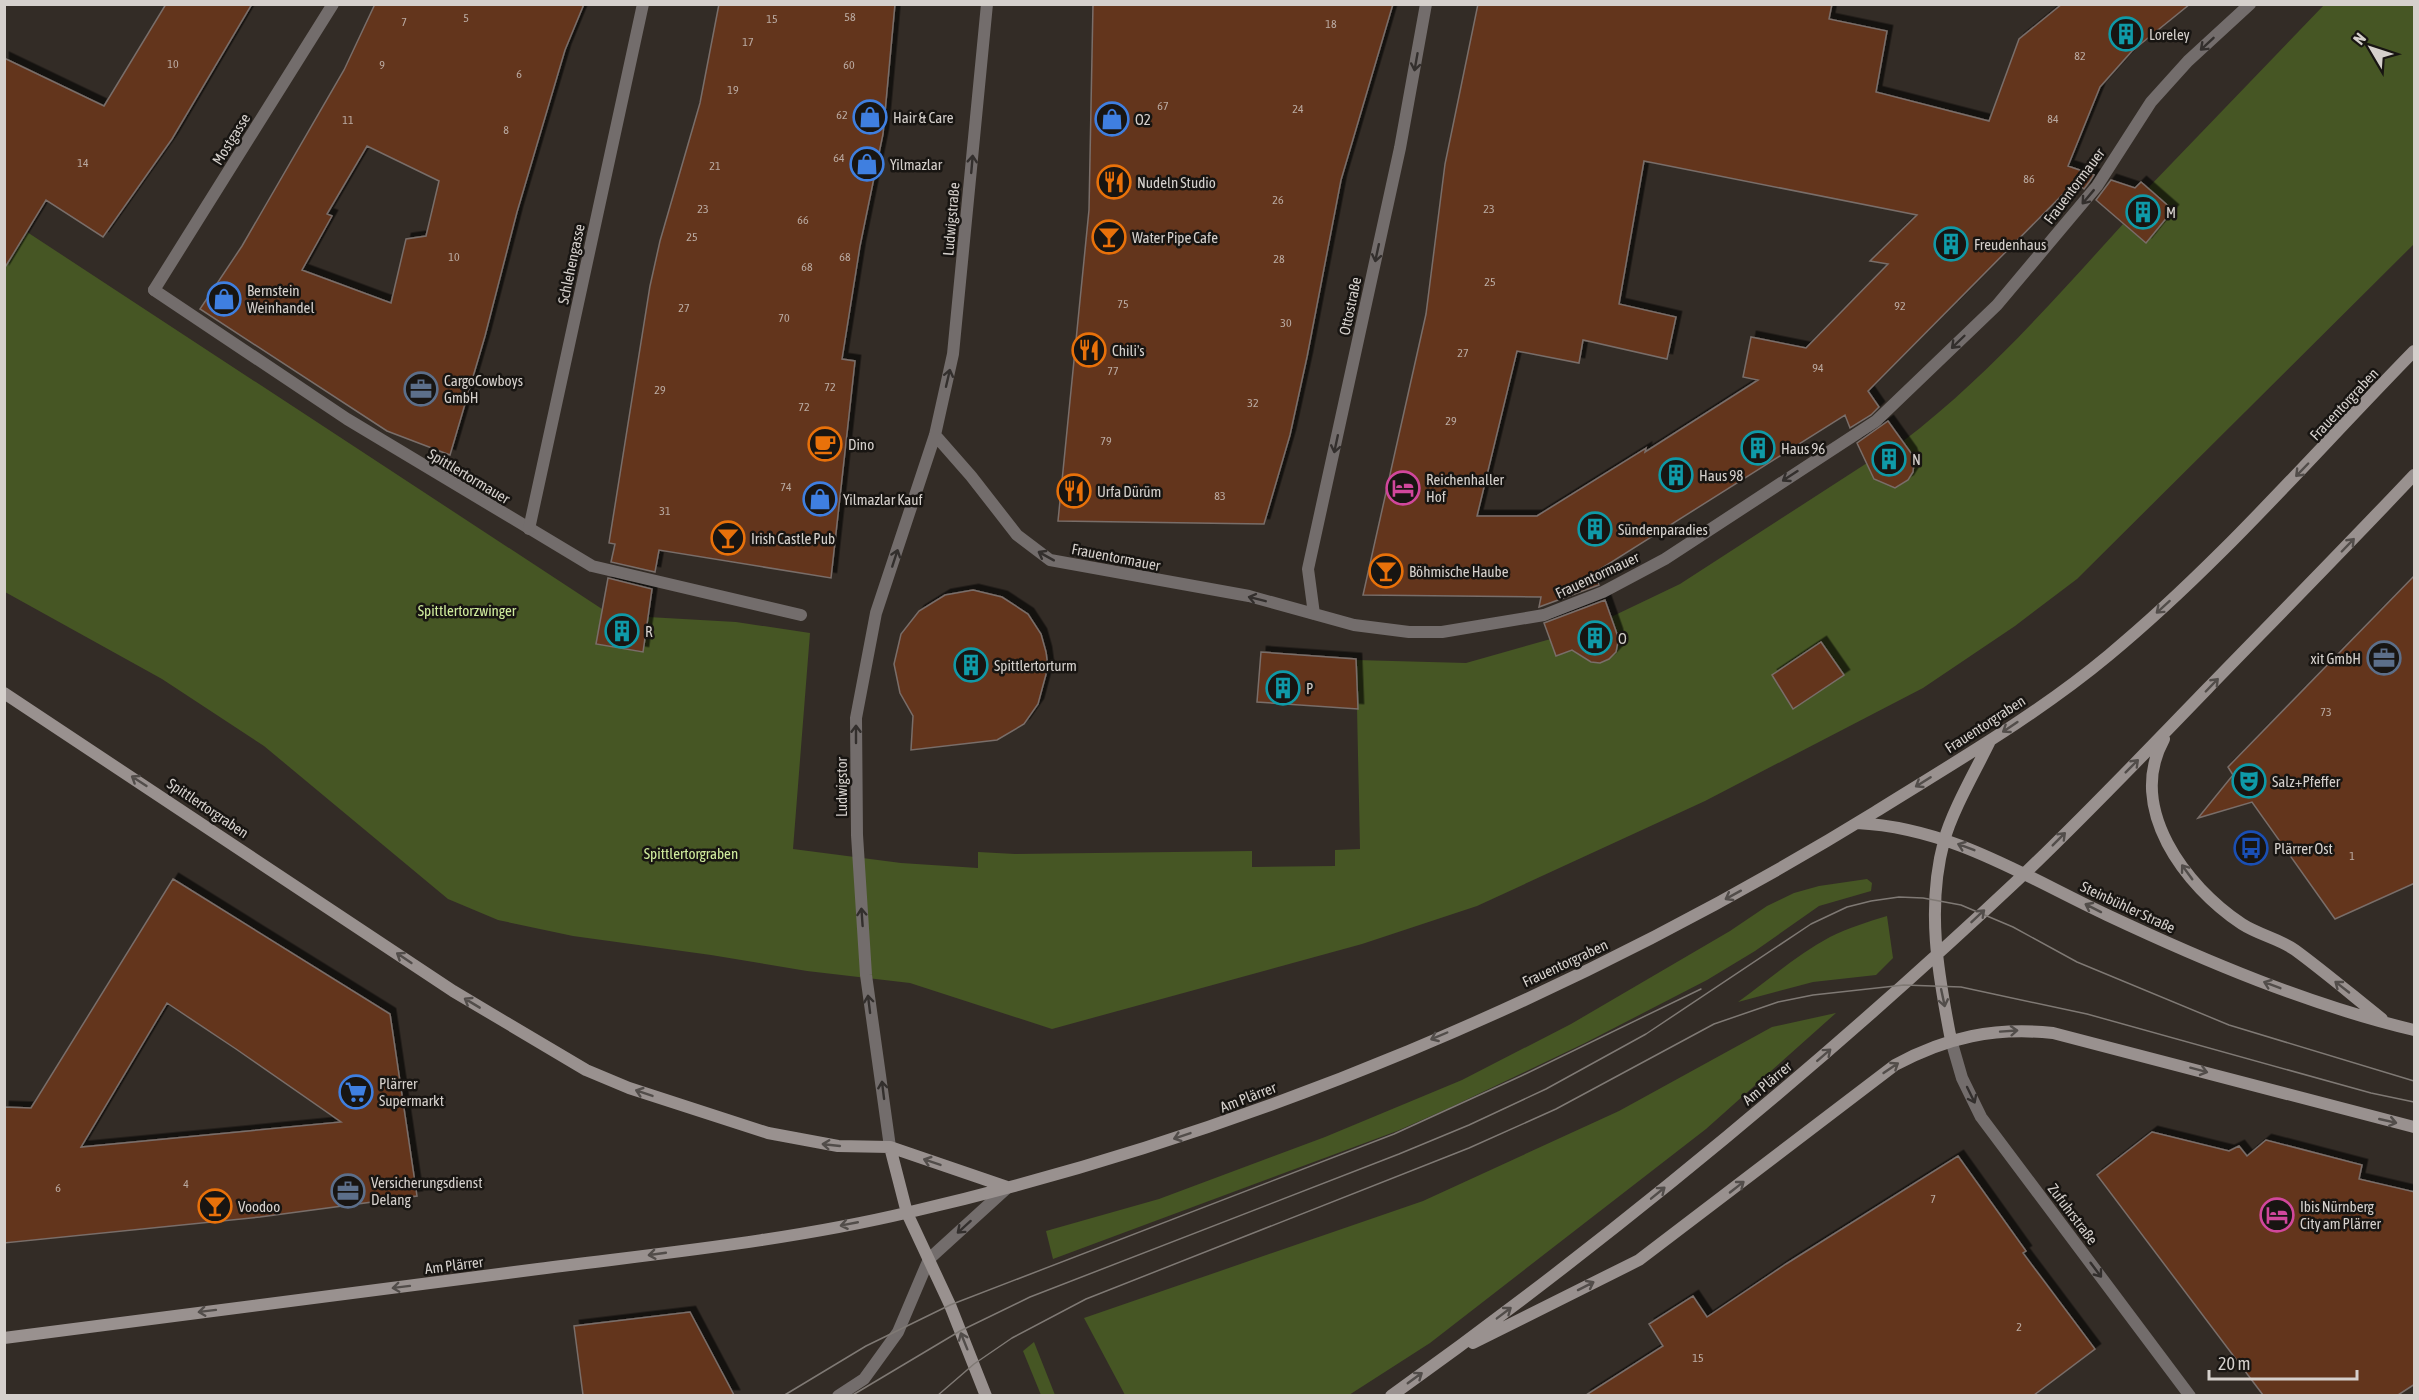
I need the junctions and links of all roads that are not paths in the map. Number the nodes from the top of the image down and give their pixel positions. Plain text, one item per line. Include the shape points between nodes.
1 (333, 4) edge
2 (642, 4) edge
3 (987, 4) edge
4 (1426, 4) edge
5 (2250, 4) edge
6 (154, 290) joint
7 (2415, 351) edge
8 (935, 435) junction
9 (2415, 475) edge
10 (530, 530) junction
11 (1314, 614) junction
12 (801, 615) dead end
13 (4, 693) edge
14 (2171, 727) junction
15 (1991, 740) junction
16 (1857, 823) junction
17 (1944, 839) junction
18 (2025, 873) junction
19 (1935, 956) junction
20 (1493, 1014) joint
21 (2387, 1023) junction
22 (2415, 1030) edge
23 (1952, 1040) junction
24 (2415, 1127) edge
25 (890, 1147) junction
26 (1007, 1188) junction
27 (907, 1213) junction
28 (929, 1259) junction
29 (4, 1338) edge
30 (1440, 1360) junction
31 (838, 1395) edge
32 (986, 1395) edge
33 (1390, 1395) edge
34 (2190, 1395) edge

1 - 6 street, Mostgasse
2 - 10 street, Schlehengasse
8 -> 3 street, Ludwigstraße via 953,354
4 -> 11 street, Ottostraße via 1400,148 1308,569
5 -> 11 street, Frauentormauer via 2151,102 2097,186 1996,305 1876,421 1665,559 1603,592 1544,615 1481,627 1409,632 1354,626
6 - 10 street, Spittlertormauer via 347,419
7 -> 15 main road, Frauentorgraben via 2176,596 2105,658
11 -> 8 street, Frauentormauer via 1249,596 1050,560 1017,535
25 -> 8 street, Ludwigstor via 866,975 857,835 856,718 876,613
14 -> 9 main road
10 - 12 street, Spittlertormauer via 592,566
25 -> 13 main road, Spittlertorgraben via 838,1146 768,1133 586,1070 453,991
18 -> 14 main road, Am Plärrer
21 -> 14 main road, Steinbühler Straße via 2293,948 2229,915 2196,886 2164,837 2152,791 2157,752
15 -> 16 main road, Frauentorgraben
15 - 17 main road
16 - 17 main road, Steinbühler Straße
16 -> 20 main road, Frauentorgraben via 1694,917
18 -> 17 main road, Steinbühler Straße
17 - 19 main road via 1936,879
19 -> 18 main road, Am Plärrer
21 -> 18 main road, Steinbühler Straße via 2224,966 2112,918
19 -> 23 main road
30 -> 19 main road, Am Plärrer via 1653,1198
20 -> 26 main road, Am Plärrer via 1238,1118
21 - 22 main road, Steinbühler Straße
23 -> 24 main road via 1998,1031 2053,1033
30 -> 23 main road, Am Plärrer via 1640,1260 1895,1065
23 -> 34 street, Zufuhrstraße via 1962,1078 1981,1117
26 -> 25 main road
25 - 27 main road
26 - 27 main road, Am Plärrer
26 -> 28 street
27 - 28 main road
27 -> 29 main road, Am Plärrer via 793,1235 660,1254
28 - 31 street via 898,1332 864,1379
32 -> 28 main road
33 -> 30 main road, Am Plärrer

